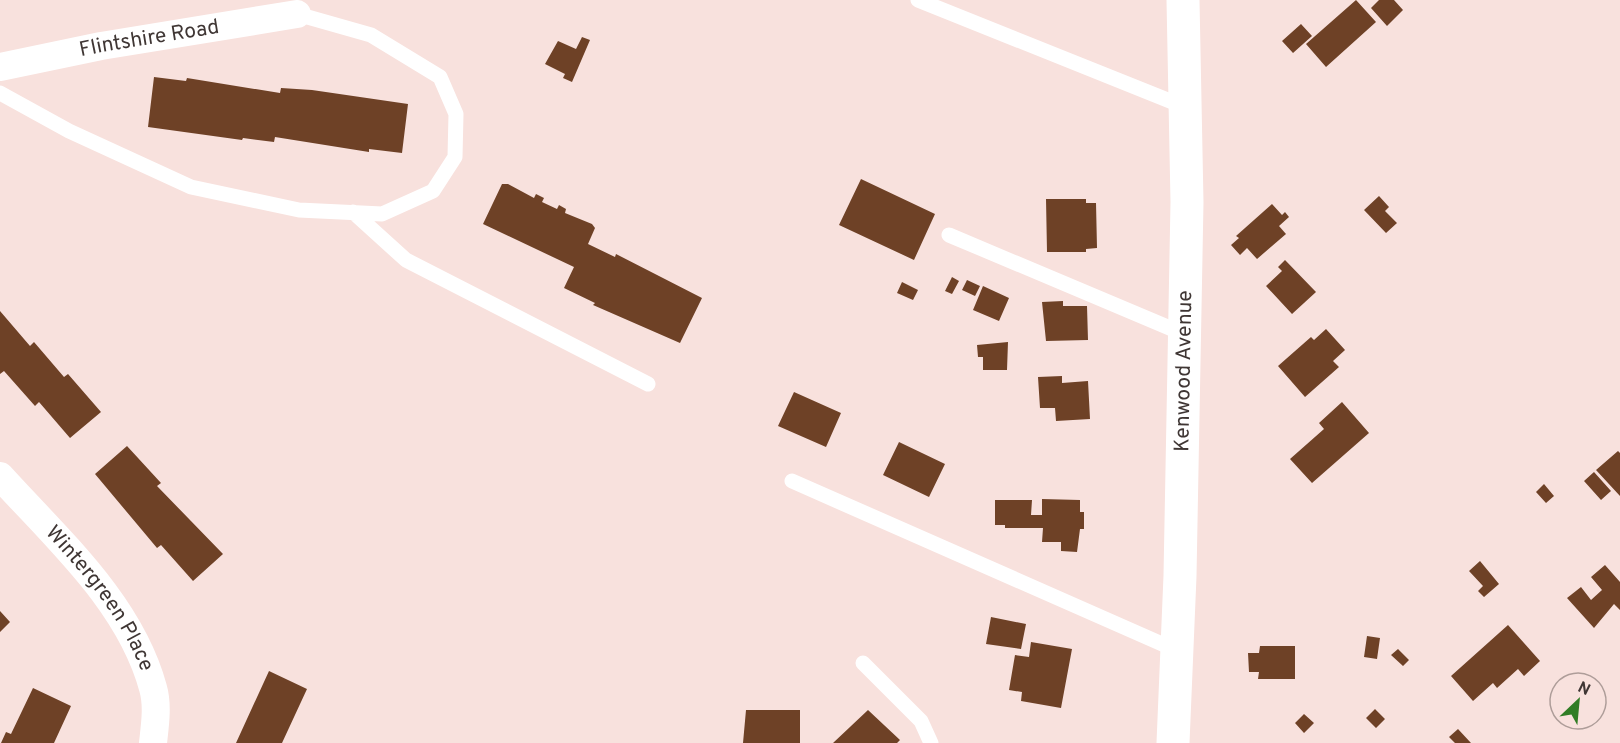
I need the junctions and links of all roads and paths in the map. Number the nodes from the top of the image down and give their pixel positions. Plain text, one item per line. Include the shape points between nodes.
1 (918, 0) edge
2 (1183, 0) edge
3 (297, 14) joint
4 (0, 67) edge
5 (0, 93) edge
6 (1186, 107) junction
7 (353, 212) junction
8 (949, 236) dead end
9 (1184, 334) junction
10 (648, 384) dead end
11 (0, 476) edge
12 (792, 481) dead end
13 (1178, 651) junction
14 (863, 663) dead end
15 (153, 743) edge
16 (931, 743) edge
17 (1173, 743) edge

1 - 6 lane
2 - 6 main road, Kenwood Avenue
3 - 4 street, Flintshire Road via 101,45
3 - 7 lane via 371,35 440,77 456,114 455,157 433,191 382,214
5 - 7 lane via 69,131 191,187 299,210
6 - 9 main road, Kenwood Avenue
7 - 10 lane via 406,260
8 - 9 lane
9 - 13 main road, Kenwood Avenue
11 - 15 street, Wintergreen Place via 84,568 121,620 141,655 154,690
12 - 13 lane
13 - 17 main road, Kenwood Avenue
14 - 16 lane via 921,721

